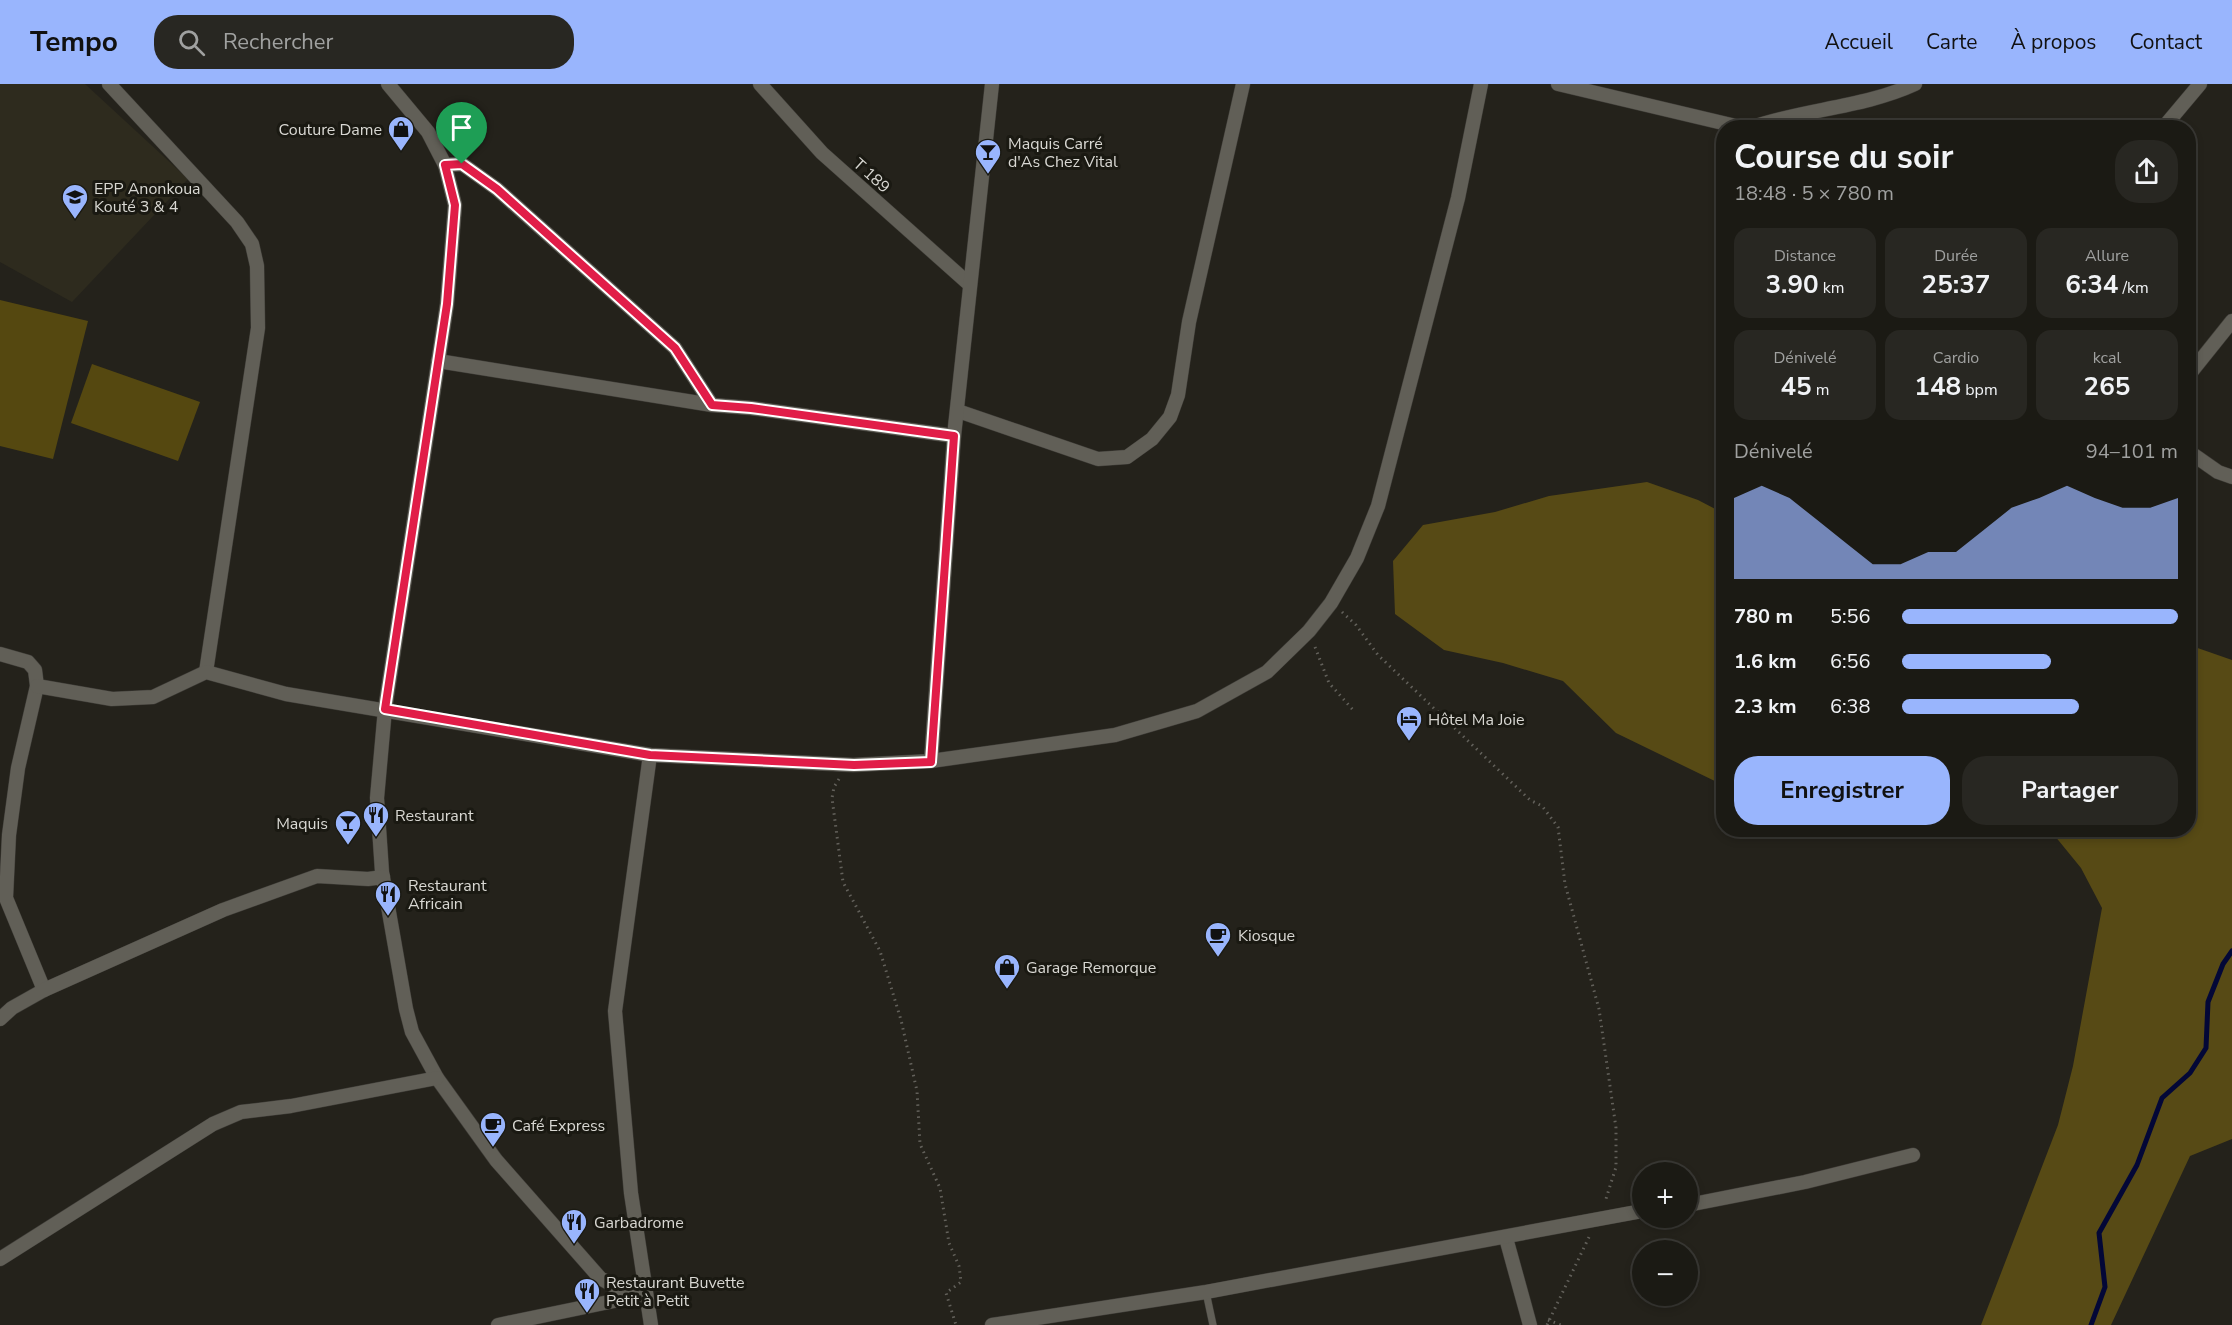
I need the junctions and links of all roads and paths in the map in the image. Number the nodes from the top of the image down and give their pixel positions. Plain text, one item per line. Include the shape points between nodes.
1 (109, 84) edge
2 (388, 84) edge
3 (760, 84) edge
4 (992, 84) edge
5 (1243, 84) edge
6 (1481, 84) edge
7 (1558, 84) edge
8 (1915, 84) edge
9 (2200, 84) edge
10 (1771, 120) edge
11 (2170, 120) edge
12 (1716, 121) edge
13 (445, 165) junction
14 (969, 285) junction
15 (2232, 321) edge
16 (438, 361) junction
17 (2196, 366) edge
18 (712, 405) junction
19 (958, 411) junction
20 (954, 436) junction
21 (2196, 457) edge
22 (2232, 477) edge
23 (1331, 603) junction
24 (1309, 631) junction
25 (0, 654) edge
26 (206, 672) junction
27 (37, 686) junction
28 (385, 709) junction
29 (1354, 711) dead end
30 (650, 755) junction
31 (931, 762) junction
32 (854, 765) junction
33 (382, 877) junction
34 (44, 990) junction
35 (0, 1019) edge
36 (437, 1078) junction
37 (1913, 1155) dead end
38 (1698, 1203) edge
39 (1632, 1213) edge
40 (1599, 1218) junction
41 (1506, 1238) junction
42 (0, 1259) edge
43 (1206, 1292) junction
44 (640, 1299) junction
45 (498, 1325) edge
46 (651, 1325) edge
47 (956, 1325) edge
48 (993, 1325) edge
49 (1213, 1325) edge
50 (1530, 1325) edge
51 (1547, 1325) edge

1 - 26 street via 237,222 252,244 257,267 258,328
2 - 13 street via 429,132
3 - 14 street, T 189 via 822,153
4 - 14 street
5 - 19 street via 1189,322 1178,395 1170,417 1152,439 1127,458 1098,459
6 - 23 street via 1458,198 1378,506 1357,558
7 - 12 street
8 - 10 street via 1876,98
9 - 11 street
13 - 16 street via 455,205
13 - 18 street via 462,164 497,189 675,348
14 - 19 street
15 - 17 street
16 - 18 street
16 - 28 street
18 - 20 street
19 - 20 street
20 - 31 street
21 - 22 street
23 - 24 street
23 - 40 path via 1356,625 1378,655 1530,800 1542,806 1558,827 1565,884 1599,1009 1616,1128 1616,1167
24 - 29 path via 1329,683
24 - 31 street via 1267,672 1197,711 1115,735
25 - 27 street via 28,662 35,670
26 - 27 street via 153,697 112,699
26 - 28 street via 286,694
27 - 34 street via 18,768 6,898
28 - 30 street
28 - 33 street via 377,798
30 - 32 street
30 - 44 street via 615,1011
31 - 32 street
32 - 47 path via 834,786 832,798 843,882 880,951 901,1020 917,1090 920,1144 940,1188 949,1243 959,1266 961,1282 946,1293
33 - 34 street via 317,876 223,910
33 - 36 street via 412,1032
34 - 35 street
36 - 42 street via 232,1116 196,1134
36 - 44 street via 496,1160 600,1278
37 - 38 street
39 - 40 street
40 - 41 street
40 - 51 path
41 - 43 street
41 - 50 street
43 - 48 street
43 - 49 lane
44 - 45 street
44 - 46 street

